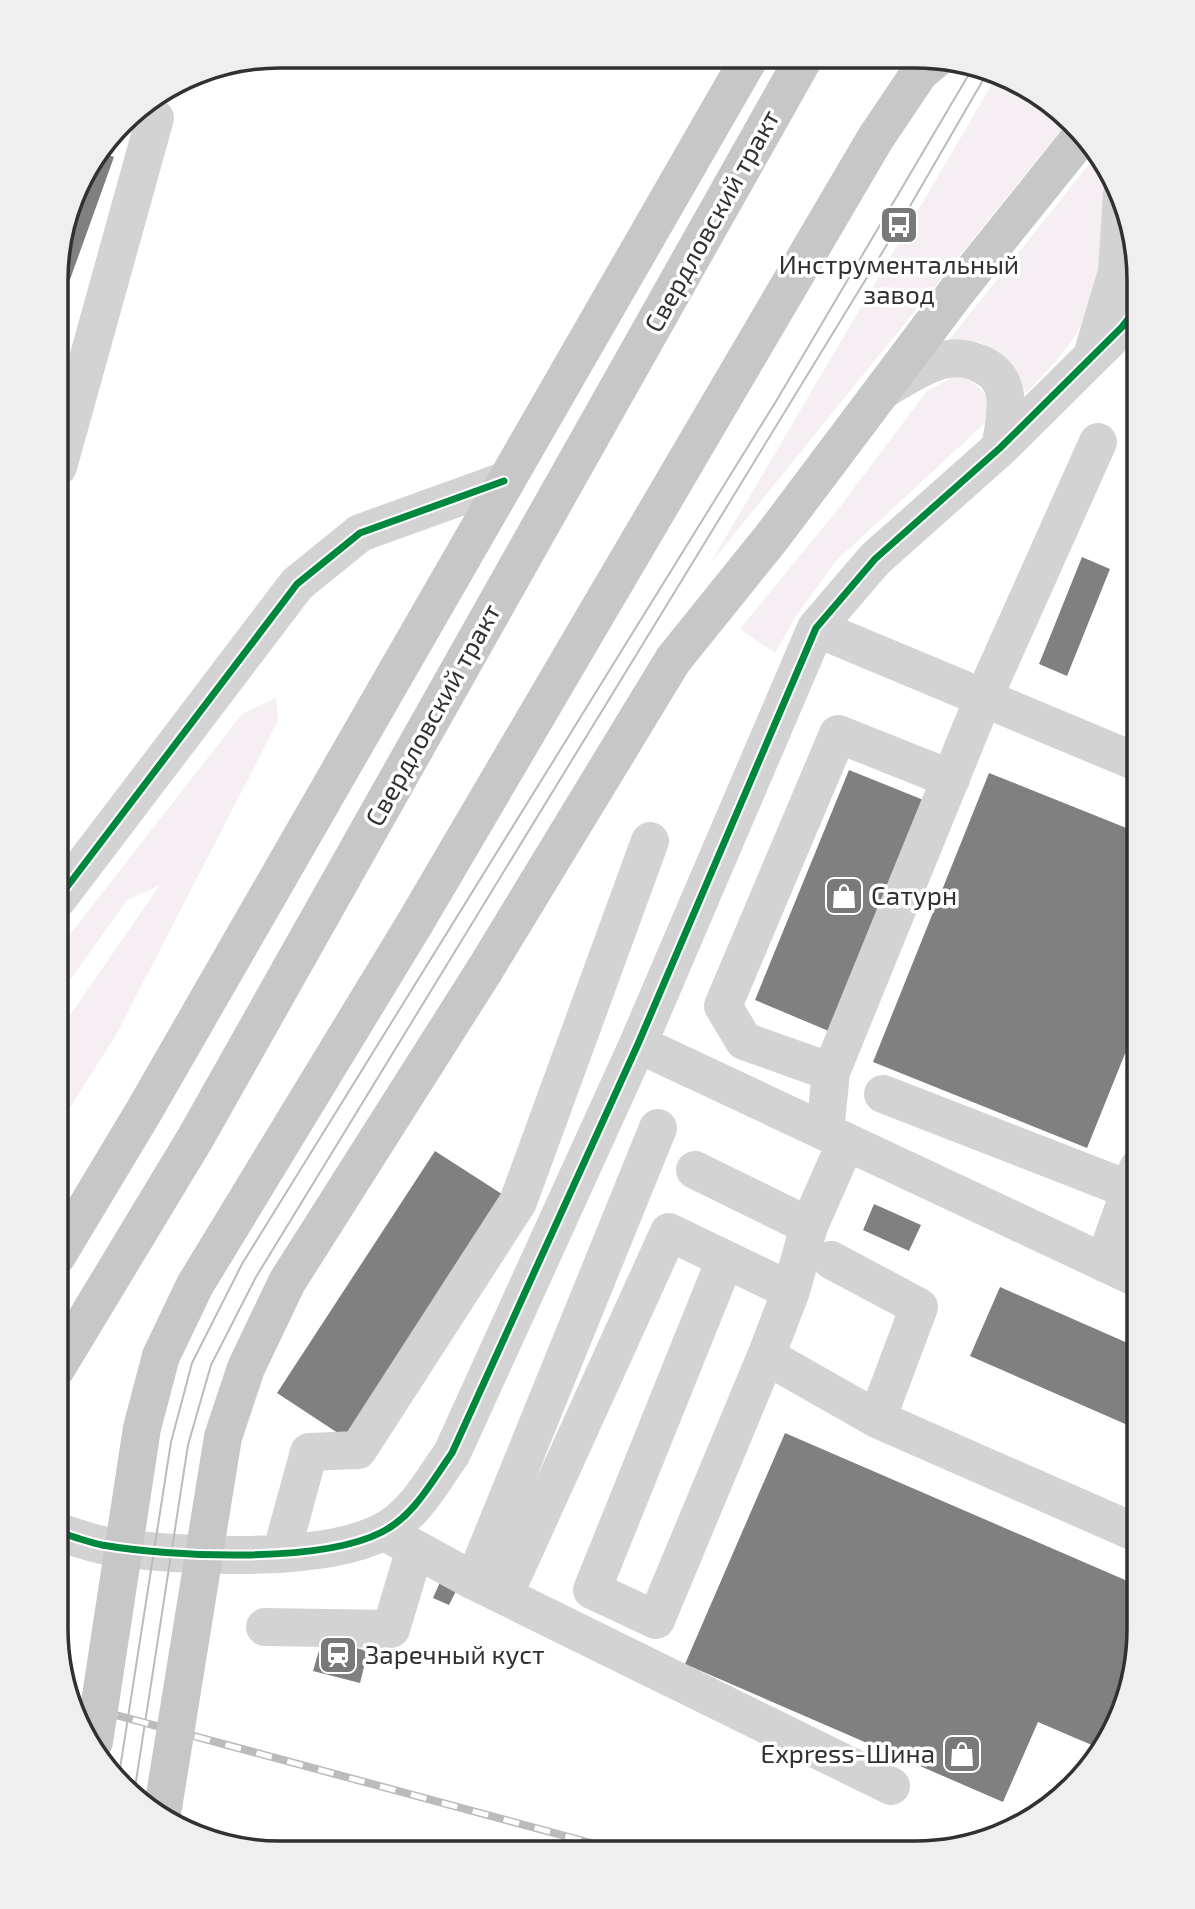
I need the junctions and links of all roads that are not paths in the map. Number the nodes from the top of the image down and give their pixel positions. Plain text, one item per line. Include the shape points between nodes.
1 (743, 68) edge
2 (798, 68) edge
3 (924, 69) edge
4 (149, 114) edge
5 (1076, 143) edge
6 (1120, 225) edge
7 (1127, 318) edge
8 (1092, 357) junction
9 (883, 390) junction
10 (68, 431) edge
11 (1098, 442) dead end
12 (1000, 448) junction
13 (504, 481) junction
14 (816, 628) junction
15 (983, 699) junction
16 (1127, 758) edge
17 (951, 779) junction
18 (650, 841) dead end
19 (68, 886) edge
20 (638, 1044) junction
21 (831, 1072) junction
22 (883, 1094) dead end
23 (658, 1128) dead end
24 (836, 1137) junction
25 (695, 1170) dead end
26 (1126, 1175) edge
27 (1126, 1199) edge
28 (809, 1226) junction
29 (68, 1238) edge
30 (725, 1260) junction
31 (831, 1260) dead end
32 (1104, 1262) junction
33 (1126, 1273) edge
34 (791, 1291) junction
35 (578, 1324) junction
36 (619, 1339) junction
37 (68, 1349) edge
38 (766, 1356) junction
39 (877, 1419) junction
40 (1126, 1528) edge
41 (71, 1536) edge
42 (399, 1540) junction
43 (281, 1554) junction
44 (489, 1587) junction
45 (265, 1627) dead end
46 (96, 1732) edge
47 (891, 1786) dead end
48 (163, 1805) edge

1 - 13 main road, Свердловский тракт
2 - 37 main road, Свердловский тракт via 196,1137
3 - 46 main road, bridge via 875,139 415,923 195,1284 161,1356 142,1427
4 - 10 street via 155,118
5 - 9 main road
6 - 8 street via 1117,271
7 - 8 street
8 - 12 street
9 - 12 street via 947,359 961,356 988,367 1004,384 1007,409
9 - 48 main road, bridge via 673,660 287,1282 246,1368 223,1437
11 - 15 street
12 - 14 street via 874,559
13 - 19 street via 360,533 297,584
13 - 29 main road, Свердловский тракт
14 - 15 street
14 - 20 street
15 - 16 street
15 - 17 street
17 - 21 street
17 - 21 street via 838,734 723,1006 744,1041
18 - 43 street via 518,1202 358,1450 309,1452
20 - 24 street
20 - 42 street via 452,1453 414,1507
21 - 24 street
22 - 26 street
23 - 35 street
24 - 28 street
24 - 32 street
25 - 28 street
27 - 32 street
28 - 34 street
30 - 34 street
30 - 36 street via 669,1232
30 - 38 street via 592,1590 656,1620
31 - 39 street via 919,1307
32 - 33 street
34 - 38 street
35 - 36 street
35 - 44 street
36 - 44 street
38 - 39 street
39 - 40 street
41 - 43 street via 101,1545
42 - 43 street
42 - 44 street
42 - 45 street via 391,1629
44 - 47 street

